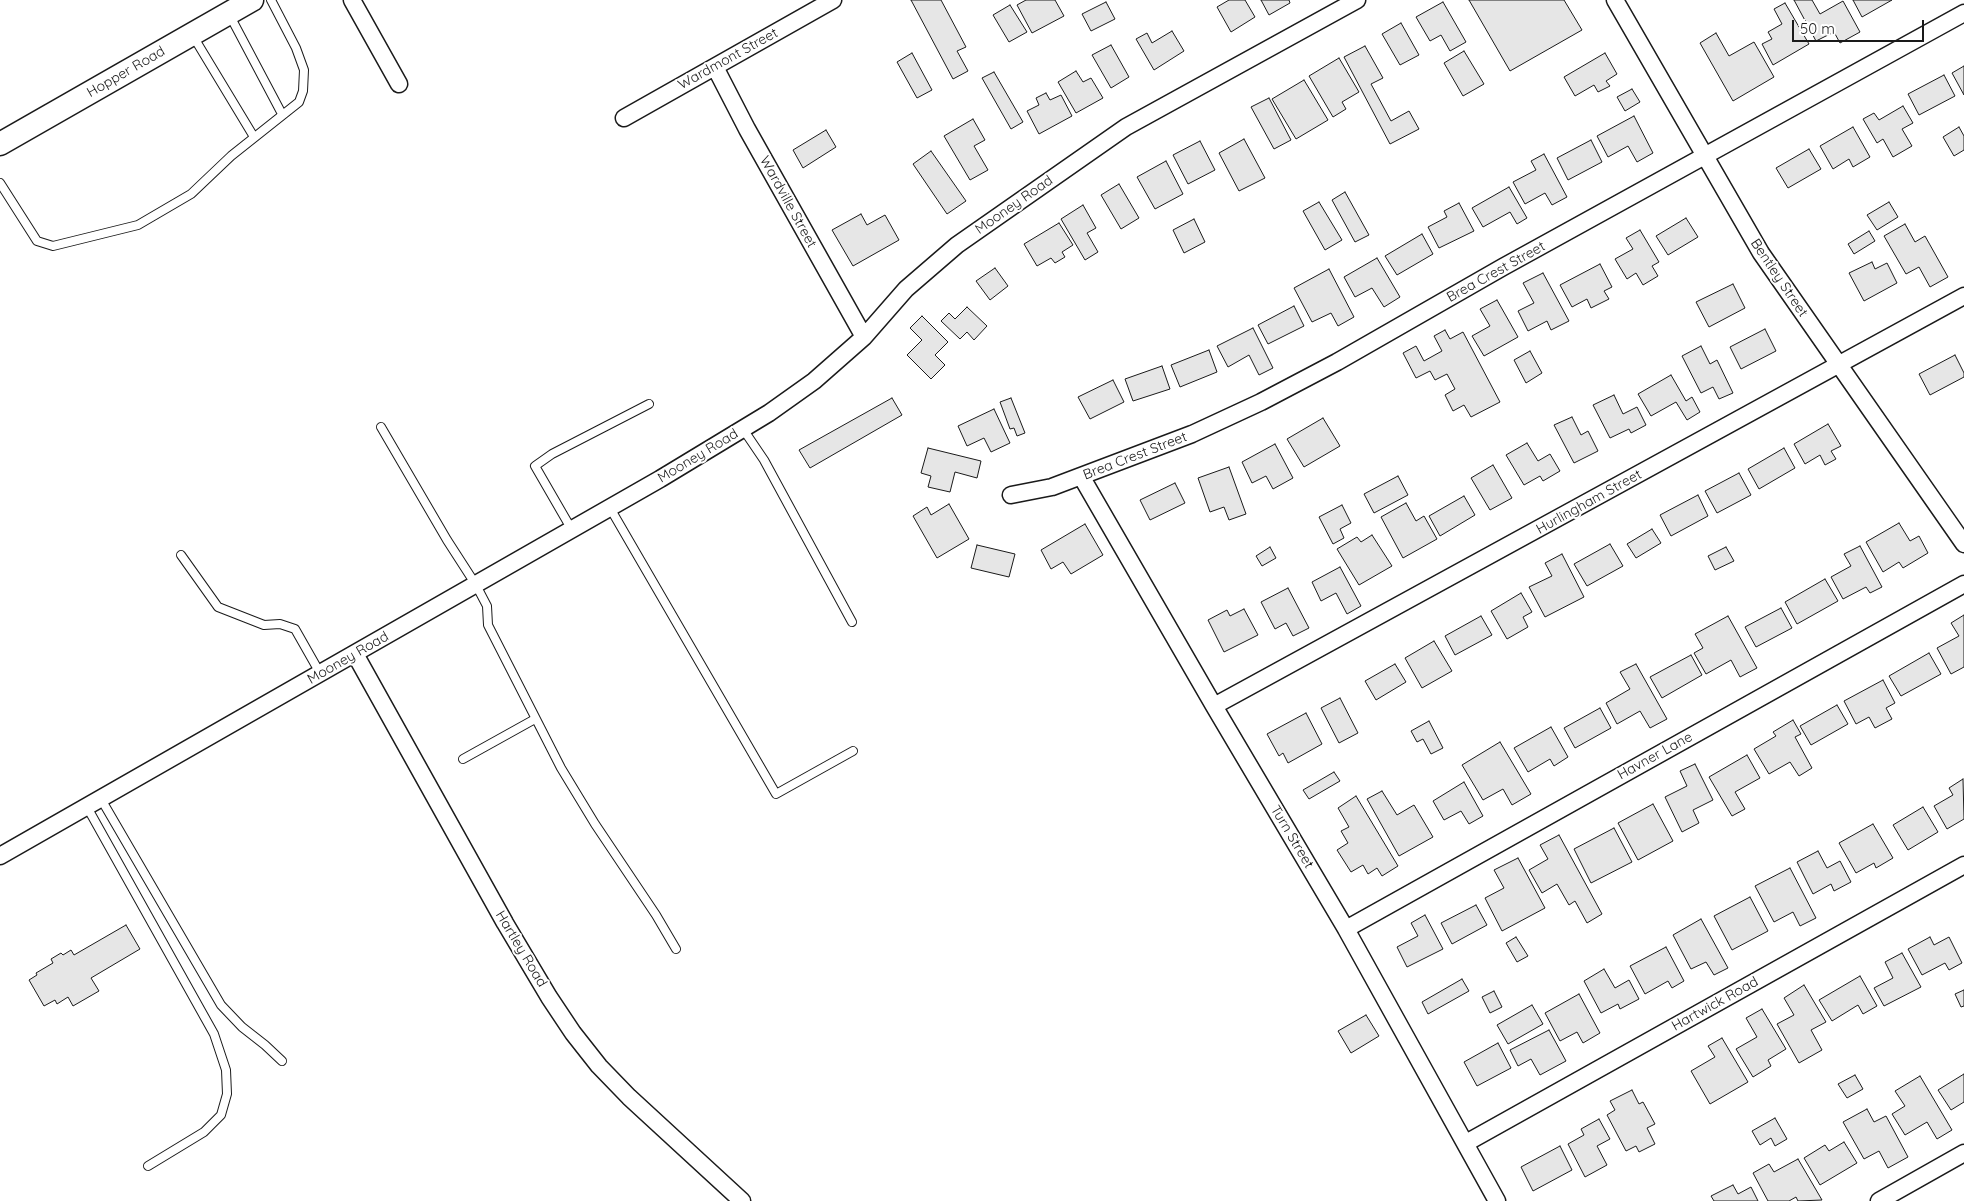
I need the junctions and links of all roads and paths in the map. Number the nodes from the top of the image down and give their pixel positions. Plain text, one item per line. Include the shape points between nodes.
1 (252, 0) edge
2 (271, 0) edge
3 (352, 0) edge
4 (833, 0) edge
5 (1357, 0) edge
6 (1615, 0) edge
7 (229, 14) junction
8 (1964, 14) edge
9 (192, 34) junction
10 (715, 67) junction
11 (399, 84) dead end
12 (282, 114) junction
13 (624, 118) dead end
14 (254, 137) junction
15 (0, 144) edge
16 (1705, 157) junction
17 (0, 183) edge
18 (1964, 296) edge
19 (864, 337) junction
20 (1838, 366) junction
21 (649, 404) dead end
22 (381, 427) dead end
23 (743, 428) junction
24 (1081, 476) junction
25 (1011, 495) dead end
26 (610, 508) junction
27 (572, 530) junction
28 (1964, 544) edge
29 (182, 555) dead end
30 (1964, 584) edge
31 (476, 585) junction
32 (852, 622) dead end
33 (355, 654) junction
34 (320, 674) junction
35 (1214, 706) junction
36 (535, 719) junction
37 (853, 751) dead end
38 (463, 759) dead end
39 (94, 803) junction
40 (0, 856) edge
41 (1964, 865) edge
42 (1346, 929) junction
43 (676, 949) dead end
44 (282, 1062) dead end
45 (1466, 1143) junction
46 (1964, 1154) edge
47 (148, 1166) dead end
48 (742, 1201) edge
49 (1497, 1201) edge
50 (1879, 1201) edge

1 - 7 main road, Hopper Road
2 - 12 lane via 304,70 304,91 299,102
3 - 11 street
4 - 10 street, Wardmont Street
5 - 19 street, Mooney Road via 1126,127 957,245 906,289
6 - 16 street, Bentley Street
7 - 9 main road, Hopper Road
7 - 12 lane
8 - 16 street, Brea Crest Street
9 - 14 lane
9 - 15 main road, Hopper Road
10 - 13 street, Wardmont Street
10 - 19 street, Wardville Street
12 - 14 lane
14 - 17 lane via 191,194 138,225 52,246 37,240
16 - 20 street, Bentley Street via 1761,253
16 - 24 street, Brea Crest Street via 1261,402 1192,434
18 - 20 street, Hurlingham Street
19 - 23 street, Mooney Road via 814,381
20 - 28 street, Bentley Street
20 - 35 street, Hurlingham Street
21 - 27 lane via 535,466
22 - 31 lane
23 - 26 street, Mooney Road
23 - 32 lane via 764,460
24 - 25 street, Brea Crest Street via 1052,488
24 - 35 street, Turn Street
26 - 27 street, Mooney Road
26 - 37 lane via 776,794
27 - 31 street, Mooney Road
29 - 34 lane via 218,607 264,625 280,624 295,629
30 - 42 street, Havner Lane
31 - 33 street, Mooney Road
31 - 36 lane via 487,606 488,625
33 - 34 street, Mooney Road
33 - 48 street, Hartley Road via 506,923 573,1032 629,1097
34 - 39 street, Mooney Road
35 - 42 street, Turn Street
36 - 38 lane
36 - 43 lane via 575,792
39 - 40 street, Mooney Road
39 - 44 lane via 220,1005
39 - 47 lane via 214,1034 226,1070 227,1094 221,1115 204,1132
41 - 45 street, Hartwick Road
42 - 45 street, Turn Street
45 - 49 street, Turn Street
46 - 50 street

